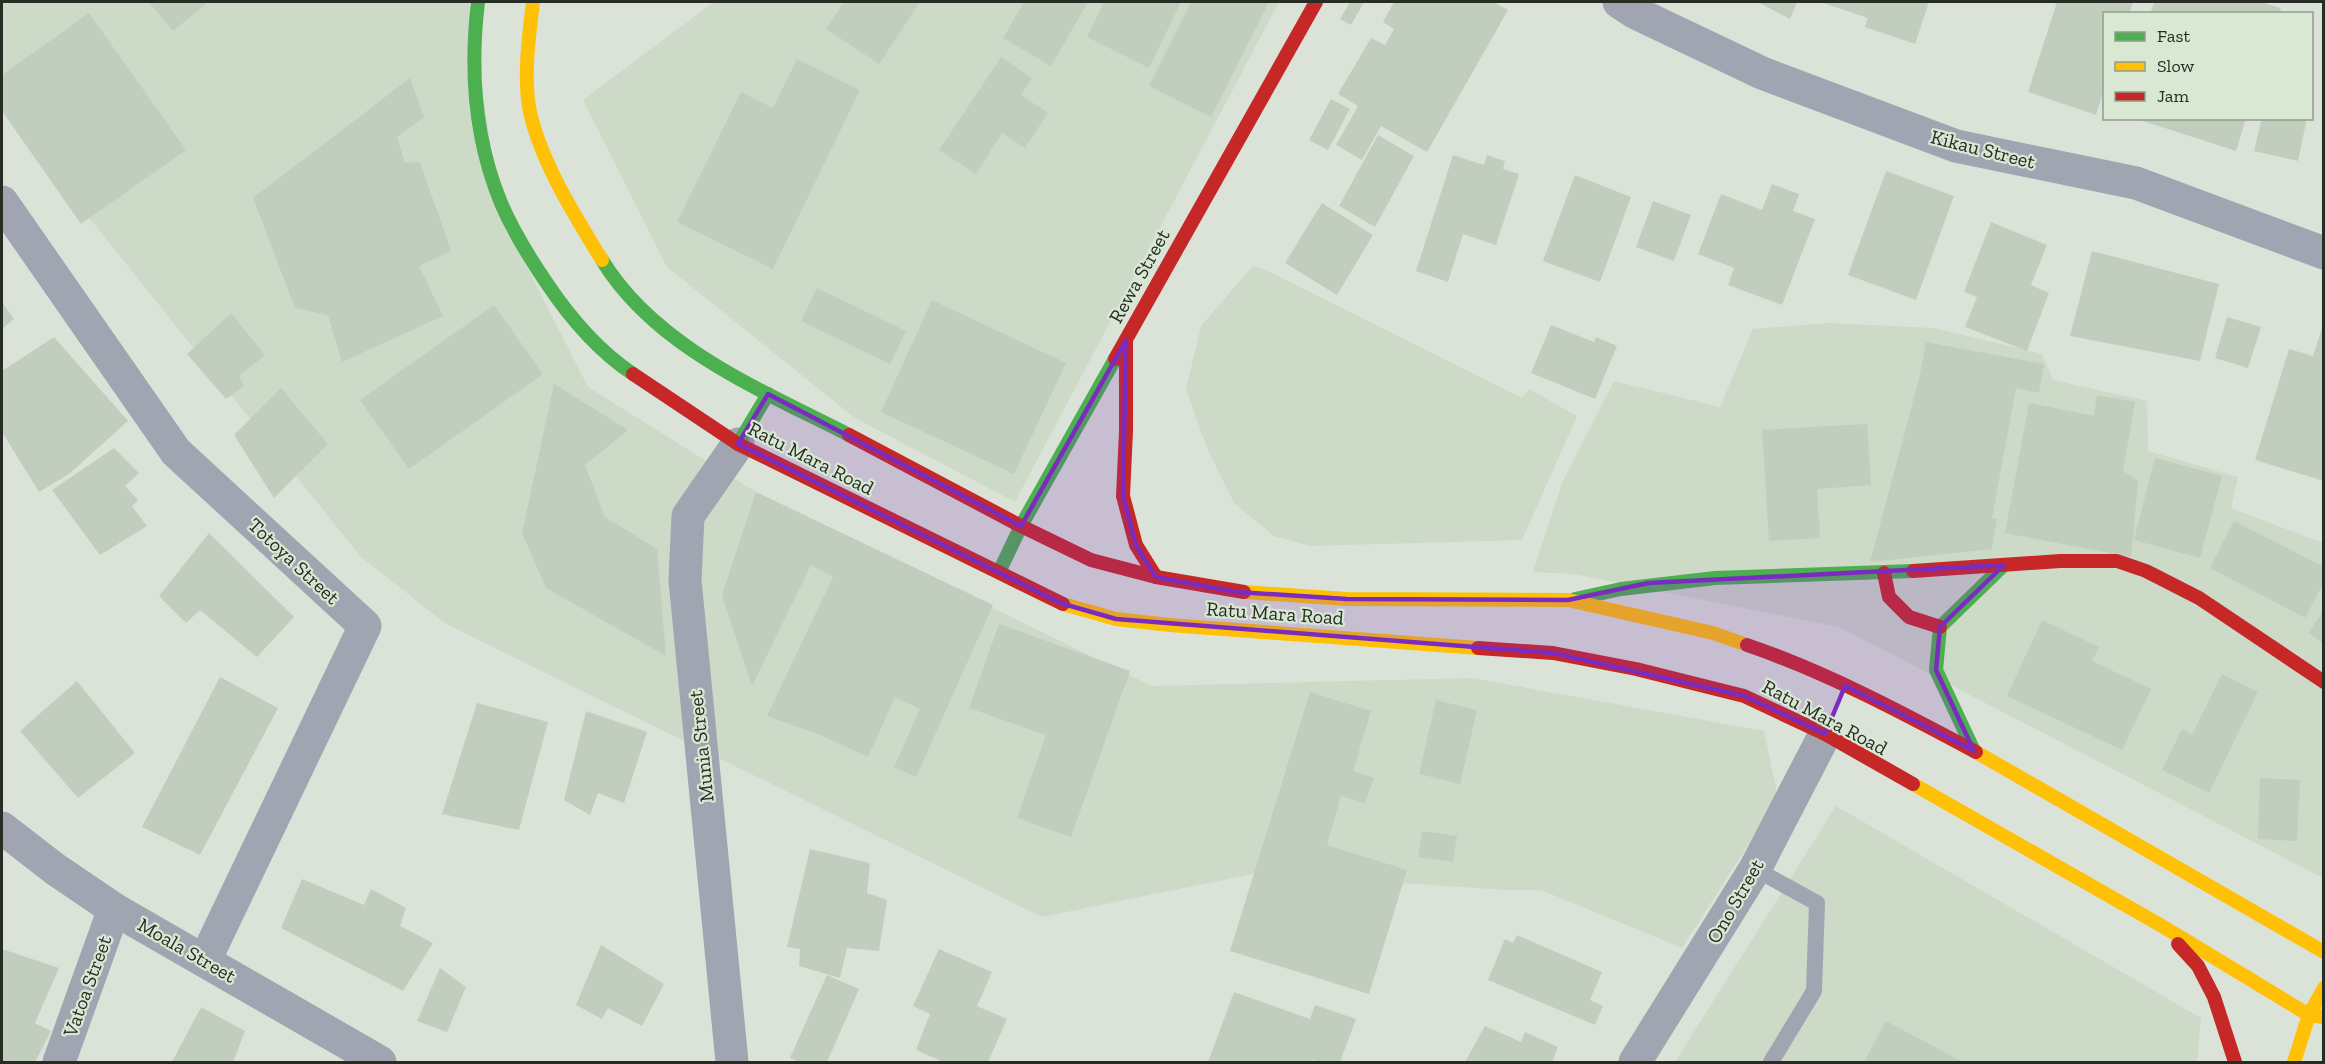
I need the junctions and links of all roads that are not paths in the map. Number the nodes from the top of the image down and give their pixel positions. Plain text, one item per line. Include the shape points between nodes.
1 (478, 2) edge
2 (533, 2) edge
3 (1316, 2) edge
4 (1620, 2) edge
5 (2, 202) edge
6 (2324, 253) edge
7 (1126, 340) junction
8 (768, 394) junction
9 (738, 444) junction
10 (1021, 526) junction
11 (2004, 566) junction
12 (999, 572) junction
13 (1884, 573) junction
14 (1156, 576) junction
15 (1568, 600) junction
16 (1940, 627) junction
17 (2307, 672) junction
18 (2324, 682) edge
19 (2324, 687) edge
20 (1827, 730) junction
21 (1974, 751) junction
22 (2, 828) edge
23 (1755, 869) junction
24 (114, 909) junction
25 (2162, 926) junction
26 (2324, 952) edge
27 (205, 960) junction
28 (2324, 988) edge
29 (2309, 1015) junction
30 (2324, 1017) edge
31 (59, 1062) edge
32 (380, 1062) edge
33 (732, 1062) edge
34 (1635, 1062) edge
35 (1771, 1062) edge
36 (2235, 1062) edge
37 (2294, 1062) edge

1 - 9 main road, Ratu Mara Road via 475,96 485,151 501,203 526,252 589,339 623,367
2 - 8 main road, Ratu Mara Road via 527,51 530,111 548,163 577,220 614,280 653,321 702,356
3 - 7 main road, Rewa Street
4 - 6 street, Kikau Street via 1762,74 1956,146 2136,183
5 - 27 street, Totoya Street via 176,452 365,626
7 - 10 main road, Rewa Street
7 - 14 main road via 1123,496 1136,545
8 - 9 main road
8 - 10 main road, Ratu Mara Road
9 - 12 main road, Ratu Mara Road
9 - 33 street, Munia Street via 688,516 685,580
10 - 12 main road, Rewa Street
10 - 14 main road, Ratu Mara Road via 1091,560
11 - 13 main road
11 - 16 main road
11 - 17 main road via 2115,560 2192,592
12 - 20 main road, Ratu Mara Road via 1060,603 1116,619 1553,653 1744,696
13 - 15 main road via 1724,577 1648,584
13 - 16 main road via 1889,597 1909,617
14 - 15 main road, Ratu Mara Road via 1237,592 1347,599
15 - 21 main road, Ratu Mara Road via 1713,633 1774,654 1843,691
16 - 21 main road via 1936,670
17 - 18 main road
17 - 19 main road
20 - 23 street, Ono Street
20 - 25 main road, Ratu Mara Road
21 - 26 main road, Ratu Mara Road
22 - 24 street, Moala Street
23 - 34 street, Ono Street
23 - 35 lane via 1817,903 1814,991
24 - 27 street, Moala Street
24 - 31 street, Vatoa Street
25 - 29 main road, Ratu Mara Road
25 - 36 main road via 2198,966 2214,997
27 - 32 street, Moala Street
28 - 29 main road
29 - 30 main road
29 - 37 main road

